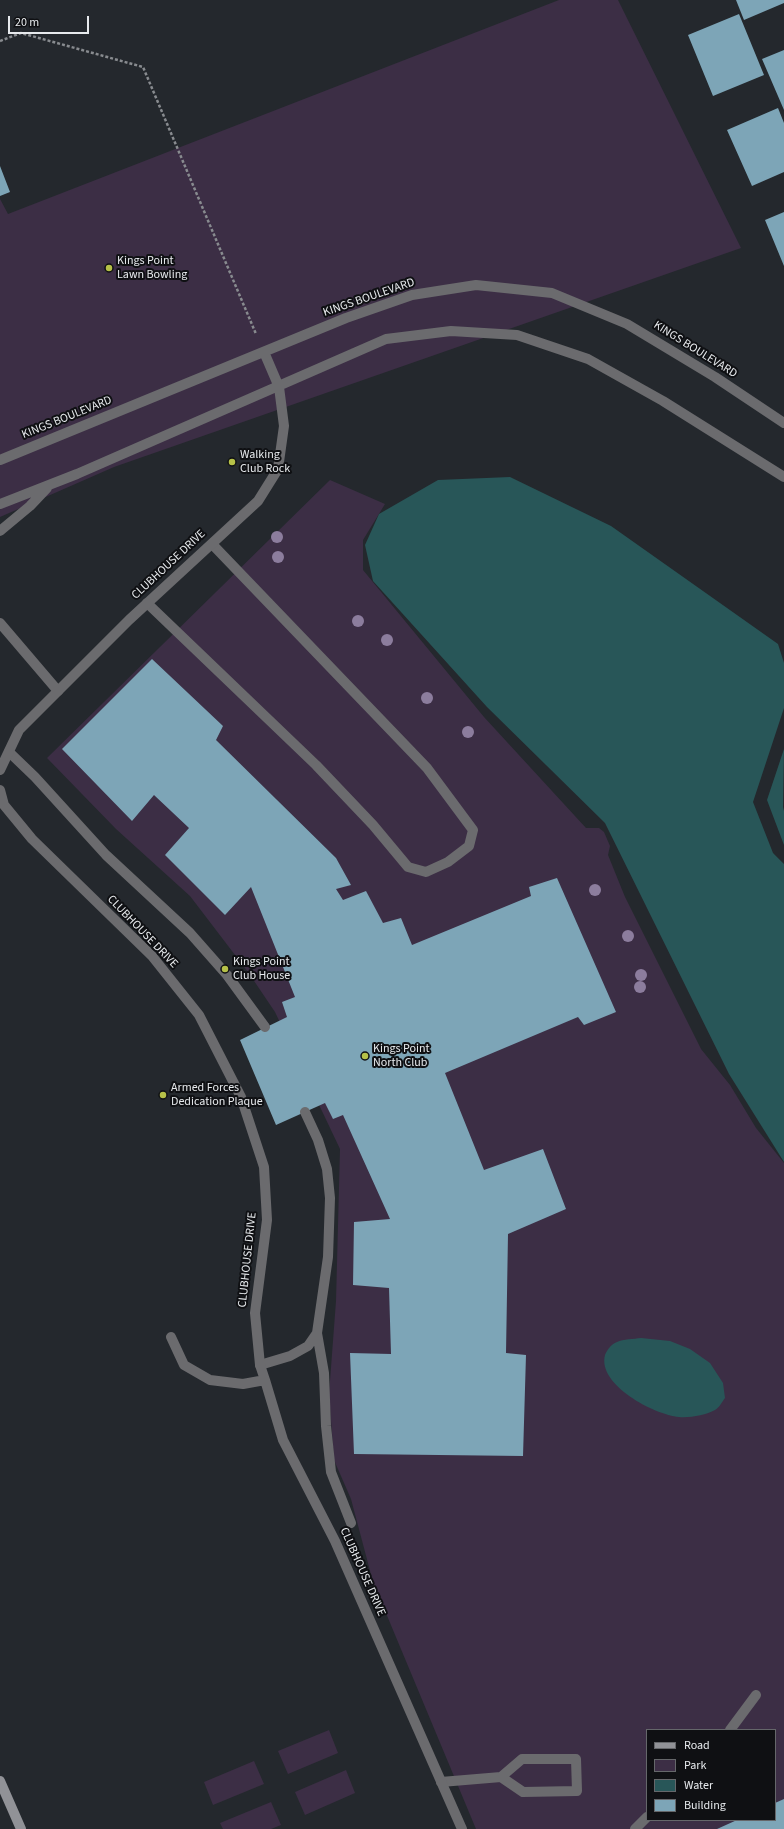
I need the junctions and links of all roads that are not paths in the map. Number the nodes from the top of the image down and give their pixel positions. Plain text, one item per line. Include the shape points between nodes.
1 (264, 352) junction
2 (278, 387) junction
3 (784, 423) edge
4 (0, 460) edge
5 (784, 477) edge
6 (50, 485) junction
7 (0, 504) edge
8 (0, 531) edge
9 (212, 544) junction
10 (147, 603) junction
11 (0, 623) edge
12 (58, 691) junction
13 (9, 752) junction
14 (0, 770) edge
15 (0, 790) edge
16 (265, 1027) dead end
17 (305, 1112) dead end
18 (317, 1333) junction
19 (171, 1337) dead end
20 (260, 1365) junction
21 (265, 1380) junction
22 (351, 1523) dead end
23 (756, 1696) dead end
24 (731, 1729) edge
25 (501, 1777) junction
26 (0, 1780) edge
27 (441, 1782) junction
28 (646, 1818) edge
29 (21, 1829) edge
30 (462, 1829) edge
31 (635, 1829) edge

1 - 2 street, CLUBHOUSE DRIVE
1 - 3 street, KINGS BOULEVARD via 346,318 412,295 476,284 552,293 627,324 715,377
1 - 4 street, KINGS BOULEVARD
2 - 5 street via 386,339 451,331 517,335 588,359 663,401
2 - 6 street
2 - 9 street, CLUBHOUSE DRIVE via 284,426 278,469 258,501
6 - 7 street
6 - 8 street
9 - 10 street, CLUBHOUSE DRIVE
9 - 10 street via 427,768 473,830 469,846 448,862 426,872 408,867 373,825 316,765
10 - 12 street, CLUBHOUSE DRIVE
11 - 12 street
12 - 13 street, CLUBHOUSE DRIVE via 19,730
13 - 14 street, CLUBHOUSE DRIVE
13 - 16 street via 36,777 106,855 190,933 227,975
15 - 20 street, CLUBHOUSE DRIVE via 4,805 32,839 152,956 199,1015 241,1097 264,1167 268,1220 255,1313
17 - 18 street via 318,1140 327,1169 330,1198 328,1257
18 - 20 street via 308,1346 290,1356
18 - 22 street via 324,1373 326,1426 332,1472
19 - 21 street via 184,1365 210,1380 243,1384
20 - 21 street, CLUBHOUSE DRIVE
21 - 27 street, CLUBHOUSE DRIVE via 283,1440 335,1541
23 - 24 street
25 - 25 street via 523,1792 577,1791 576,1759 522,1759
25 - 27 street
26 - 29 main road
27 - 30 street, CLUBHOUSE DRIVE
28 - 31 street

